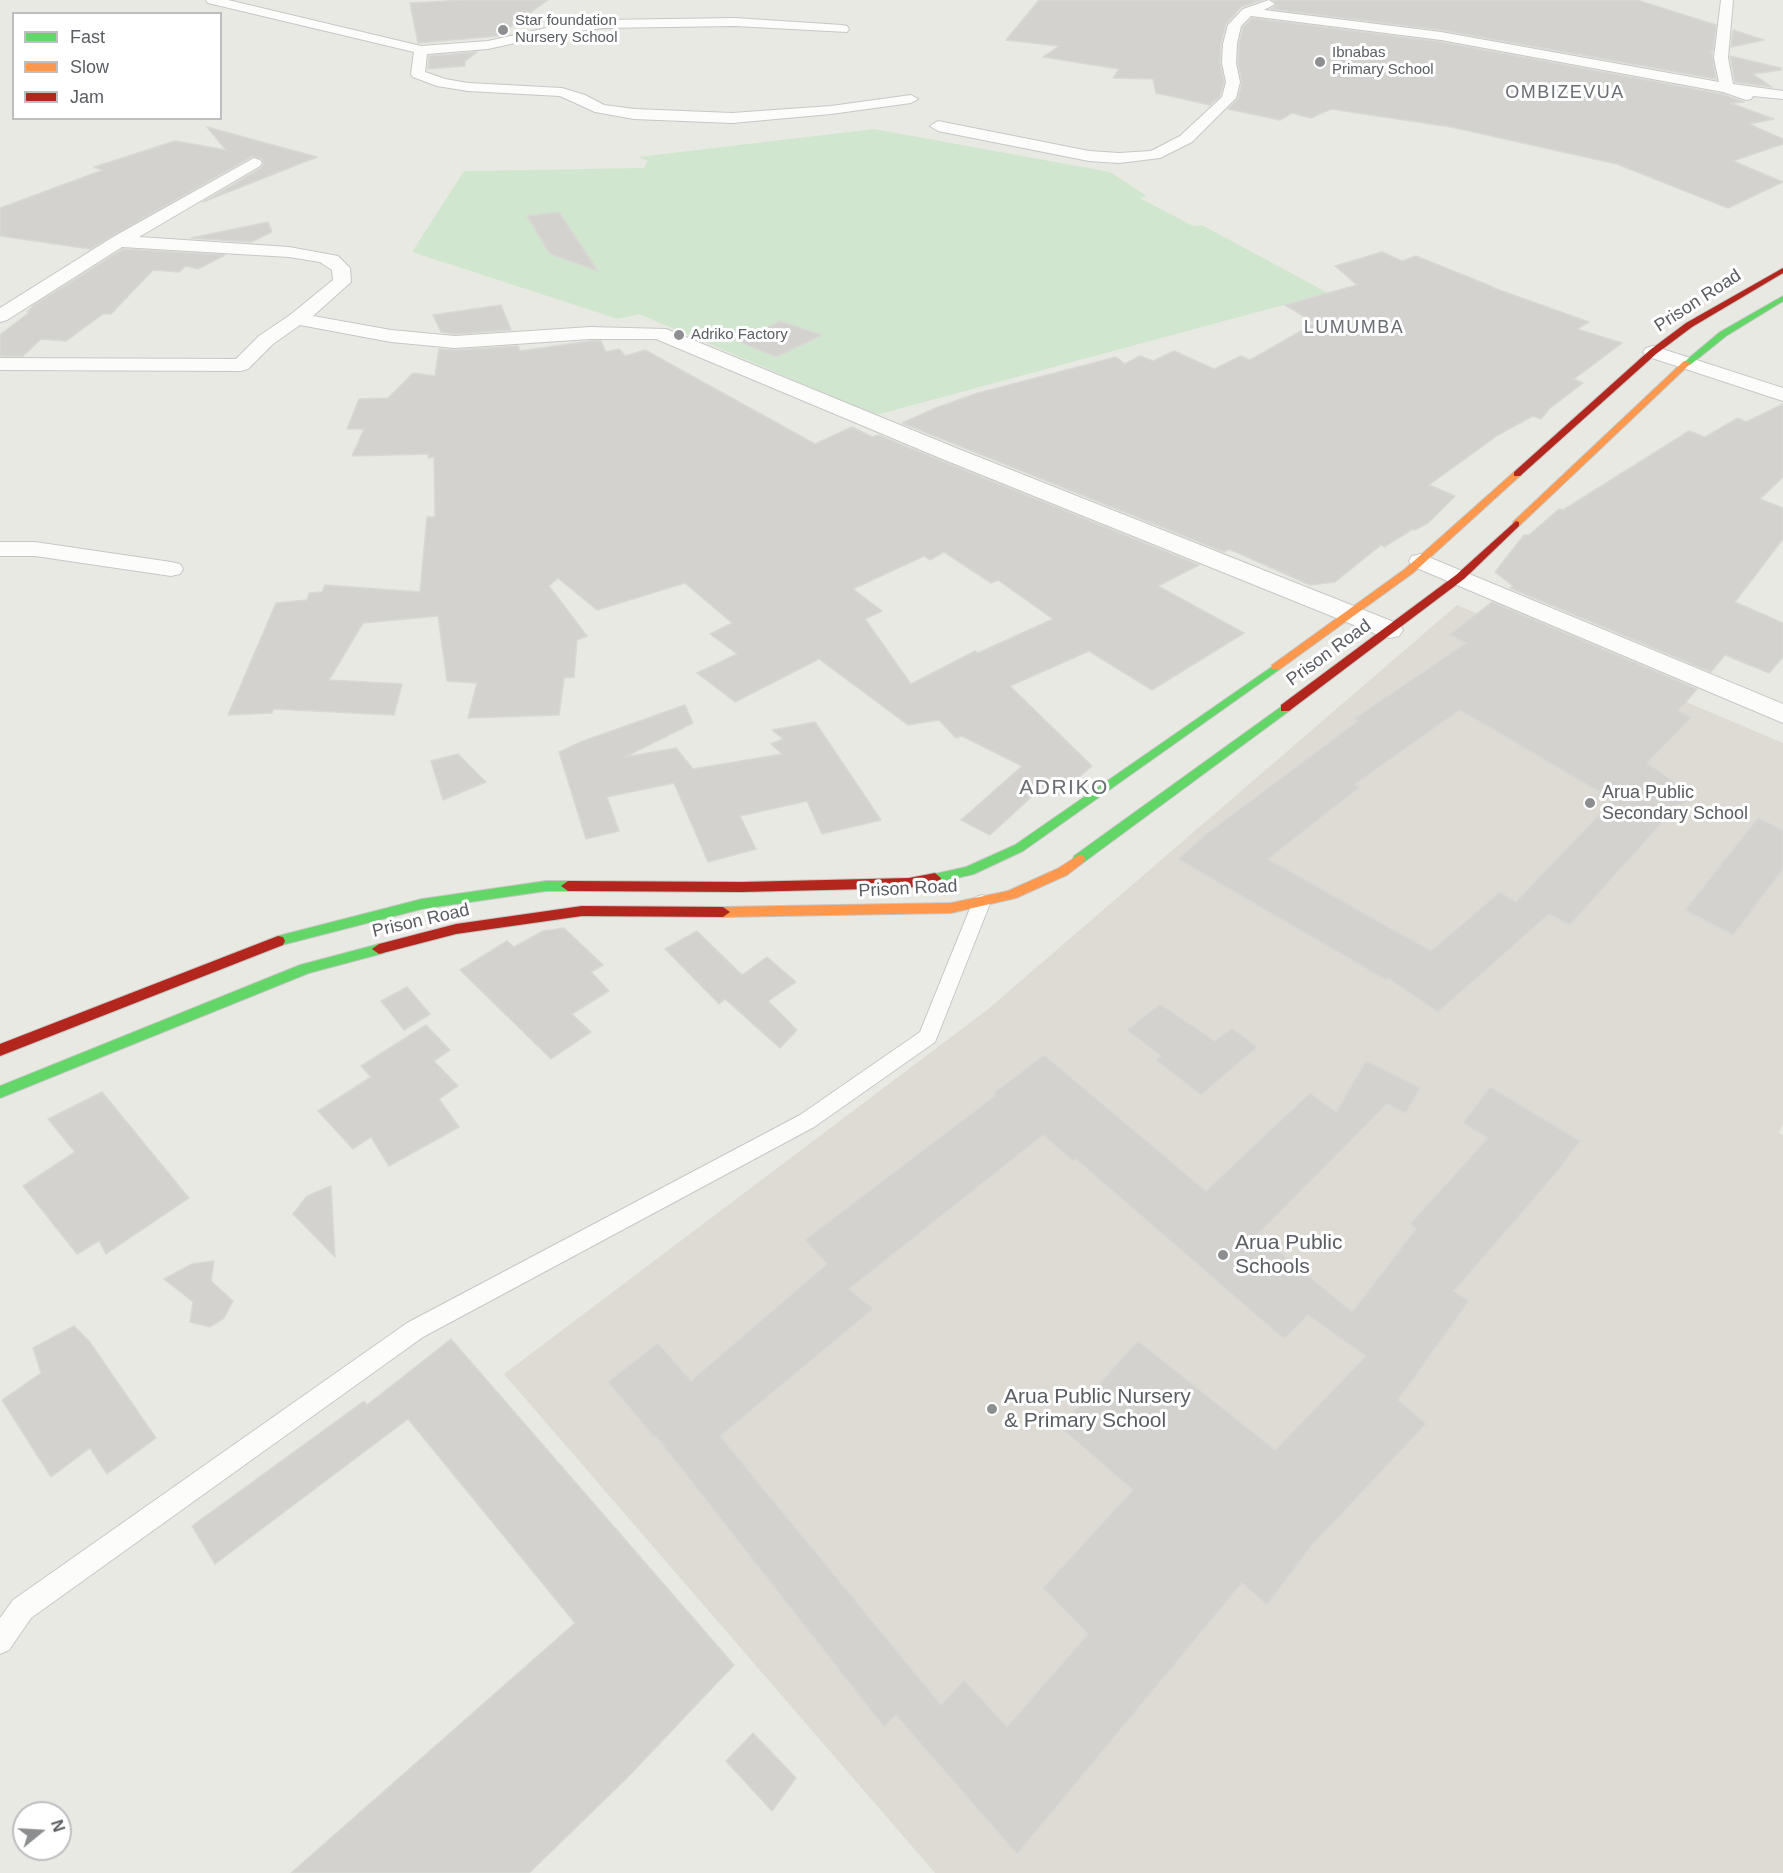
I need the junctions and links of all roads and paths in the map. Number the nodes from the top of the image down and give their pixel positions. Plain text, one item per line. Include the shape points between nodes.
1 (212, 0) edge
2 (1283, 0) edge
3 (1727, 0) edge
4 (1248, 12) junction
5 (842, 29) dead end
6 (421, 50) junction
7 (1727, 88) junction
8 (1783, 94) edge
9 (911, 99) dead end
10 (1769, 106) dead end
11 (938, 126) dead end
12 (254, 164) dead end
13 (119, 242) junction
14 (1783, 270) edge
15 (1783, 298) edge
16 (0, 316) edge
17 (297, 319) junction
18 (1653, 352) junction
19 (1687, 363) junction
20 (0, 364) edge
21 (1783, 395) edge
22 (0, 549) edge
23 (1421, 561) junction
24 (171, 568) dead end
25 (1460, 577) junction
26 (1351, 615) junction
27 (1390, 630) junction
28 (1783, 714) edge
29 (982, 901) junction
30 (0, 1050) edge
31 (0, 1092) edge
32 (0, 1641) edge

1 - 6 street
2 - 4 street
3 - 7 street via 1721,58
4 - 7 street via 1441,36
4 - 11 street via 1235,25 1230,44 1233,82 1229,98 1176,146 1154,154 1089,156
5 - 6 street via 735,22 603,24 466,48
6 - 9 street via 418,74 442,83 562,92 600,109 634,114 732,118
7 - 8 street
7 - 10 street
12 - 13 street
13 - 16 street
13 - 17 street via 289,252 332,261 341,268 342,282
14 - 18 street, Prison Road via 1689,325
15 - 19 street, Prison Road via 1723,334
17 - 20 street via 266,340 241,365
17 - 26 street via 391,336 455,342 590,333 659,333
18 - 19 street
18 - 23 street, Prison Road
19 - 21 street
19 - 25 street, Prison Road
22 - 24 street via 35,549
23 - 25 street
23 - 26 street, Prison Road
25 - 27 street, Prison Road
25 - 28 street
26 - 27 street
26 - 30 street, Prison Road via 1019,848 969,871 909,883 546,886 422,904 273,942
27 - 29 street, Prison Road via 1062,872 1011,895
29 - 31 street, Prison Road via 951,908 582,911 456,929 305,969
29 - 32 lane via 928,1037 807,1121 415,1330 22,1609

